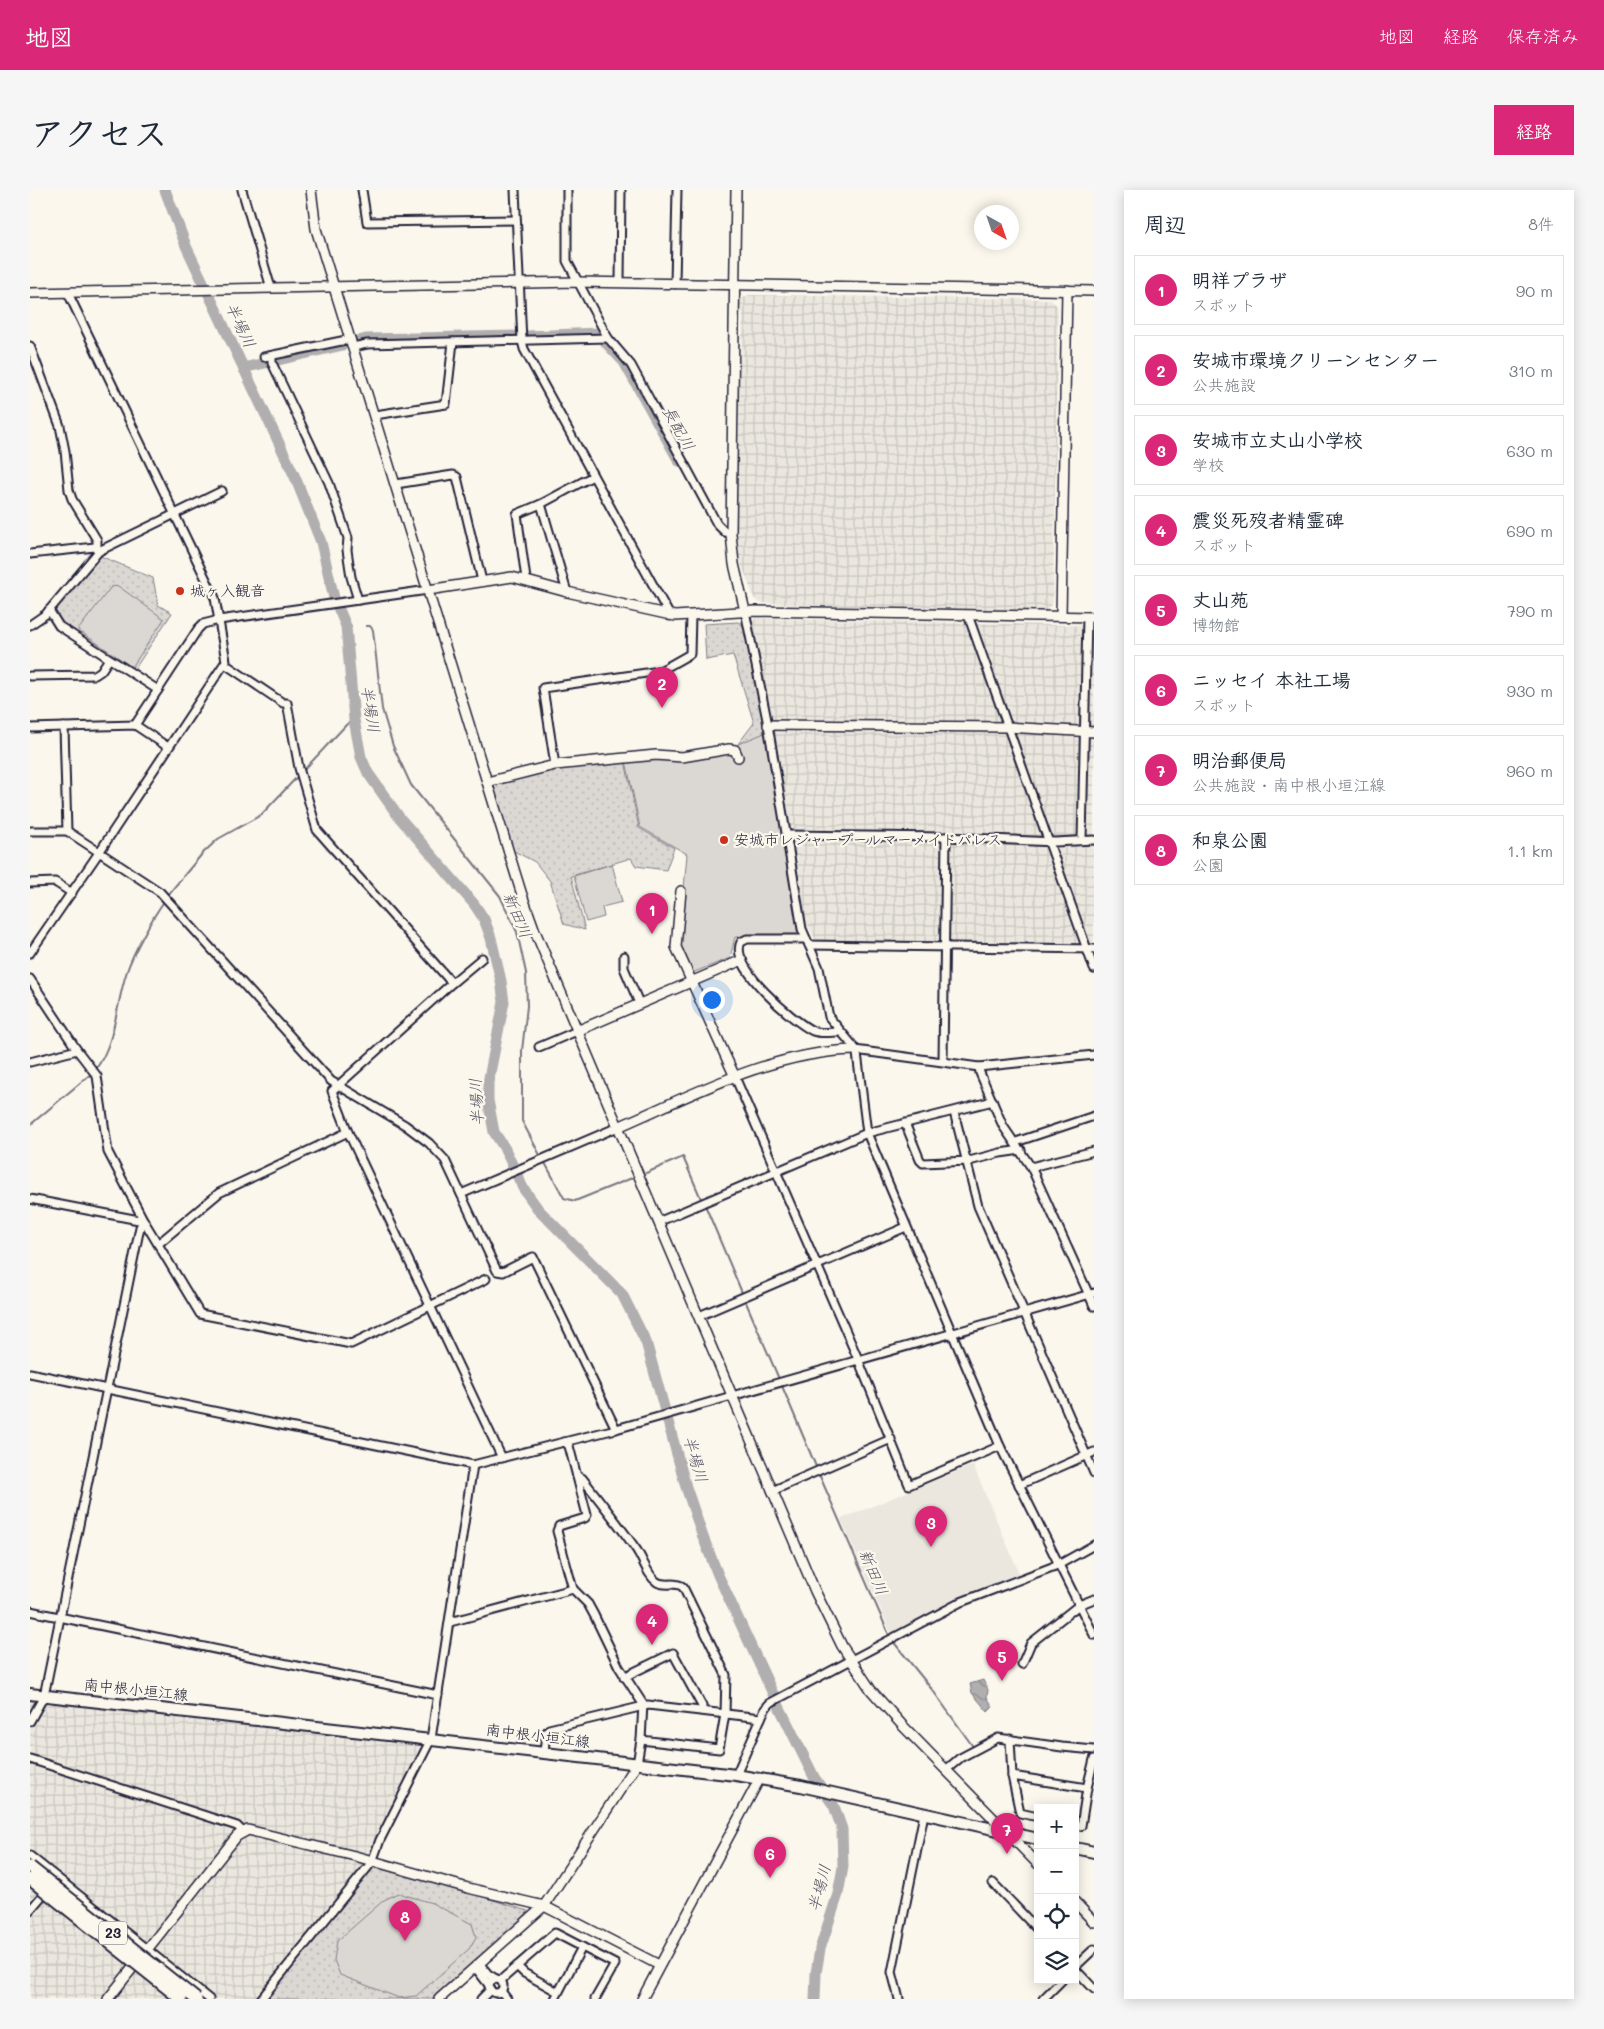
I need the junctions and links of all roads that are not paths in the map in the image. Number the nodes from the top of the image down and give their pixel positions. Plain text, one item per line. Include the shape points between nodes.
1 (242, 190) edge
2 (311, 190) edge
3 (362, 190) edge
4 (515, 190) edge
5 (568, 190) edge
6 (621, 190) edge
7 (677, 190) edge
8 (736, 190) edge
9 (516, 220) junction
10 (519, 282) junction
11 (577, 282) junction
12 (620, 282) junction
13 (675, 284) junction
14 (734, 285) junction
15 (334, 287) junction
16 (271, 288) junction
17 (1067, 290) junction
18 (1094, 291) edge
19 (30, 293) edge
20 (68, 293) junction
21 (608, 338) junction
22 (522, 341) junction
23 (453, 342) junction
24 (352, 343) junction
25 (30, 346) edge
26 (374, 415) junction
27 (593, 476) junction
28 (396, 484) junction
29 (222, 491) dead end
30 (541, 504) junction
31 (174, 514) junction
32 (731, 534) junction
33 (98, 549) junction
34 (30, 554) edge
35 (526, 580) junction
36 (482, 581) junction
37 (428, 590) junction
38 (568, 592) junction
39 (356, 601) junction
40 (49, 610) junction
41 (745, 611) junction
42 (968, 615) junction
43 (670, 616) junction
44 (691, 616) junction
45 (1061, 616) junction
46 (1091, 617) edge
47 (219, 620) junction
48 (30, 625) edge
49 (109, 659) junction
50 (225, 664) junction
51 (30, 676) edge
52 (158, 690) junction
53 (135, 725) junction
54 (768, 725) junction
55 (64, 727) junction
56 (1007, 727) junction
57 (30, 728) edge
58 (1089, 732) edge
59 (168, 747) junction
60 (738, 758) dead end
61 (555, 765) junction
62 (487, 782) junction
63 (30, 831) edge
64 (67, 831) junction
65 (786, 835) junction
66 (946, 838) junction
67 (1082, 840) junction
68 (1094, 840) edge
69 (1048, 841) junction
70 (100, 851) junction
71 (30, 883) edge
72 (681, 890) dead end
73 (72, 893) junction
74 (808, 942) junction
75 (944, 947) junction
76 (1091, 949) edge
77 (30, 953) edge
78 (624, 956) dead end
79 (482, 958) dead end
80 (742, 960) junction
81 (1094, 969) edge
82 (30, 979) edge
83 (691, 980) junction
84 (452, 983) junction
85 (639, 1003) junction
86 (578, 1031) junction
87 (840, 1032) junction
88 (539, 1047) dead end
89 (77, 1050) junction
90 (855, 1050) junction
91 (1094, 1055) edge
92 (942, 1061) junction
93 (30, 1062) edge
94 (979, 1067) junction
95 (735, 1076) junction
96 (336, 1085) junction
97 (993, 1101) junction
98 (954, 1112) junction
99 (1094, 1116) edge
100 (905, 1123) junction
101 (618, 1127) junction
102 (348, 1132) junction
103 (866, 1133) junction
104 (1016, 1142) junction
105 (1021, 1150) junction
106 (1094, 1151) edge
107 (966, 1161) junction
108 (1032, 1167) junction
109 (777, 1171) junction
110 (461, 1194) junction
111 (30, 1199) edge
112 (144, 1221) junction
113 (658, 1222) junction
114 (906, 1227) junction
115 (158, 1244) junction
116 (818, 1266) junction
117 (486, 1279) dead end
118 (1092, 1294) edge
119 (430, 1306) junction
120 (1094, 1306) edge
121 (1024, 1314) junction
122 (698, 1316) junction
123 (953, 1334) junction
124 (858, 1359) junction
125 (30, 1373) edge
126 (107, 1390) junction
127 (732, 1395) junction
128 (616, 1429) junction
129 (891, 1439) junction
130 (565, 1442) junction
131 (1000, 1446) junction
132 (1094, 1452) edge
133 (1086, 1455) junction
134 (502, 1458) junction
135 (473, 1465) junction
136 (1094, 1473) edge
137 (577, 1476) junction
138 (1019, 1485) junction
139 (772, 1491) junction
140 (1094, 1545) edge
141 (1060, 1564) junction
142 (573, 1588) junction
143 (1094, 1599) edge
144 (1080, 1605) junction
145 (30, 1611) edge
146 (60, 1618) junction
147 (450, 1622) junction
148 (1094, 1635) edge
149 (852, 1661) junction
150 (1022, 1664) dead end
151 (624, 1677) junction
152 (30, 1694) edge
153 (438, 1695) junction
154 (44, 1696) junction
155 (643, 1707) junction
156 (702, 1711) junction
157 (725, 1714) junction
158 (761, 1718) junction
159 (30, 1721) edge
160 (432, 1739) junction
161 (1010, 1739) junction
162 (641, 1740) junction
163 (1094, 1750) edge
164 (544, 1752) junction
165 (30, 1759) edge
166 (1094, 1759) edge
167 (637, 1764) junction
168 (947, 1769) junction
169 (736, 1775) junction
170 (1012, 1776) junction
171 (760, 1778) junction
172 (1087, 1788) junction
173 (924, 1814) junction
174 (1034, 1816) edge
175 (1079, 1826) edge
176 (243, 1832) junction
177 (1007, 1832) junction
178 (1034, 1838) edge
179 (1079, 1849) edge
180 (1094, 1852) edge
181 (30, 1856) edge
182 (1034, 1860) edge
183 (372, 1862) junction
184 (30, 1867) edge
185 (30, 1878) edge
186 (993, 1883) dead end
187 (30, 1886) edge
188 (42, 1896) junction
189 (544, 1906) junction
190 (1079, 1906) edge
191 (30, 1910) edge
192 (1094, 1922) edge
193 (1034, 1926) edge
194 (582, 1947) junction
195 (1094, 1949) edge
196 (147, 1950) junction
197 (1079, 1964) edge
198 (477, 1965) junction
199 (659, 1965) junction
200 (517, 1966) junction
201 (134, 1967) junction
202 (1079, 1972) edge
203 (498, 1980) junction
204 (1058, 1984) edge
205 (490, 1988) junction
206 (1094, 1989) edge
207 (501, 1990) junction
208 (558, 1992) junction
209 (108, 1999) edge
210 (173, 1999) edge
211 (181, 1999) edge
212 (196, 1999) edge
213 (209, 1999) edge
214 (261, 1999) edge
215 (440, 1999) edge
216 (481, 1999) edge
217 (507, 1999) edge
218 (554, 1999) edge
219 (595, 1999) edge
220 (642, 1999) edge
221 (899, 1999) edge
222 (1043, 1999) edge

1 - 16 street
2 - 15 street via 315,224
3 - 9 street via 367,222
4 - 9 street
5 - 11 street via 567,261
6 - 12 street
7 - 13 street
8 - 14 street
9 - 10 street
10 - 11 street
10 - 15 street
10 - 22 street
11 - 12 street
11 - 21 street
12 - 13 street
13 - 14 street
14 - 17 street
14 - 32 street
15 - 16 street
15 - 24 street
16 - 20 street
17 - 18 street
17 - 45 street
19 - 20 street
20 - 31 street
21 - 22 street
21 - 32 street via 632,365 717,524
22 - 23 street
22 - 27 street via 526,354
23 - 24 street
23 - 26 street via 446,404
24 - 26 street
24 - 39 street via 270,358 328,483 348,538 347,550
25 - 33 street via 60,426 72,499 97,540
26 - 28 street
27 - 30 street
27 - 43 street
28 - 36 street via 457,477
28 - 37 street
29 - 31 street
30 - 35 street via 520,511 517,516
30 - 38 street
31 - 33 street
31 - 47 street via 215,598
32 - 41 street
33 - 34 street
33 - 40 street
35 - 36 street via 512,577
35 - 38 street
36 - 37 street
37 - 39 street
37 - 62 street
38 - 43 street
39 - 47 street
40 - 48 street
40 - 49 street via 57,624
41 - 42 street
41 - 44 street
41 - 54 street
42 - 45 street
42 - 56 street
43 - 44 street
44 - 61 street via 690,654 660,670 543,688
45 - 46 street
46 - 58 street
47 - 50 street
47 - 52 street via 201,626
49 - 51 street via 95,675
49 - 52 street
50 - 59 street
50 - 84 street via 288,703 316,830
52 - 53 street
53 - 55 street
53 - 59 street
54 - 56 street
54 - 65 street
55 - 57 street
55 - 64 street
56 - 58 street
56 - 69 street
58 - 67 street
59 - 70 street
60 - 61 street via 735,750 729,748 682,757 656,755
61 - 62 street
62 - 86 street via 535,931
63 - 64 street
64 - 70 street
65 - 66 street
65 - 74 street via 801,924
66 - 69 street
66 - 75 street
67 - 68 street
67 - 69 street
69 - 76 street
70 - 73 street
70 - 96 street via 166,898
71 - 73 street via 55,882
72 - 83 street via 676,947
73 - 77 street
74 - 75 street
74 - 80 street via 744,940 739,949
74 - 87 street via 819,968 829,1017
75 - 76 street
75 - 92 street
76 - 81 street
78 - 85 street via 624,968
79 - 84 street
80 - 83 street
80 - 87 street via 751,978 797,1020 815,1032
82 - 89 street
83 - 85 street
83 - 95 street
84 - 96 street
85 - 86 street
86 - 88 street
86 - 101 street
87 - 90 street
89 - 93 street
89 - 112 street via 97,1076 108,1152
90 - 92 street
90 - 95 street via 798,1057
90 - 103 street
91 - 94 street
92 - 94 street
94 - 97 street
95 - 101 street
95 - 109 street
96 - 102 street via 333,1096
96 - 110 street via 429,1143 445,1160
97 - 98 street
97 - 104 street via 1003,1126
98 - 100 street
98 - 107 street
99 - 104 street
100 - 103 street
100 - 107 street via 921,1162
101 - 110 street
101 - 113 street
102 - 115 street via 219,1193
102 - 119 street
103 - 109 street
103 - 114 street
104 - 105 street
105 - 107 street
105 - 108 street
106 - 108 street
107 - 121 street via 978,1206
108 - 118 street
109 - 113 street
109 - 116 street
110 - 128 street via 499,1273 533,1257
111 - 112 street
112 - 115 street
112 - 126 street via 140,1227
113 - 122 street
114 - 116 street
114 - 123 street
115 - 119 street via 200,1314 351,1344
116 - 122 street
116 - 124 street
117 - 119 street
118 - 120 street
118 - 121 street
119 - 134 street
121 - 123 street
121 - 133 street
122 - 127 street
123 - 124 street
123 - 131 street
124 - 127 street
124 - 129 street
125 - 126 street
126 - 135 street
126 - 146 street
127 - 128 street
127 - 139 street
128 - 130 street
129 - 131 street via 909,1485
129 - 139 street
130 - 134 street
130 - 137 street
131 - 138 street
132 - 133 street
133 - 136 street
133 - 138 street
134 - 135 street
135 - 147 street
137 - 142 street via 587,1516 557,1529
137 - 157 street via 582,1478 638,1551 655,1580 683,1588 726,1675
138 - 141 street
139 - 149 street via 834,1632
140 - 141 street
141 - 144 street
141 - 149 street via 961,1602
142 - 147 street
142 - 151 street via 588,1604
143 - 144 street
144 - 148 street
144 - 150 street via 1031,1643
145 - 146 street
146 - 153 street
146 - 154 street
147 - 153 street
149 - 158 street via 770,1704
149 - 168 street via 872,1690
151 - 155 street
151 - 156 street via 673,1653
152 - 154 main road, 南中根小垣江線
153 - 160 street
154 - 159 street
154 - 160 main road, 南中根小垣江線
155 - 156 street
155 - 162 street
155 - 164 street via 549,1729
156 - 157 street
157 - 158 street
157 - 162 street via 719,1749
158 - 169 street
160 - 164 main road, 南中根小垣江線
160 - 183 street
161 - 163 street
161 - 168 street via 998,1738 960,1758
161 - 170 street
162 - 167 street
164 - 167 main road, 南中根小垣江線
165 - 176 street via 237,1826
166 - 172 street
167 - 169 main road, 南中根小垣江線
167 - 189 street
168 - 177 street
169 - 171 main road, 南中根小垣江線
170 - 172 street
170 - 174 street via 1020,1813
171 - 173 main road, 南中根小垣江線
171 - 199 street
172 - 175 street
173 - 177 main road, 南中根小垣江線
173 - 221 street via 892,1972
176 - 183 street via 251,1831
176 - 196 street
177 - 178 main road, 南中根小垣江線
177 - 182 street
179 - 180 main road
181 - 196 street
183 - 189 street
183 - 214 street
184 - 212 highway, 23, bridge
185 - 211 highway, 23, bridge
186 - 193 street
187 - 188 street
188 - 191 street
188 - 201 street
189 - 198 street
189 - 199 street
190 - 192 street
194 - 200 street via 556,1933
194 - 208 street
194 - 219 street via 615,1964
195 - 197 street
196 - 201 street
196 - 213 street
198 - 203 street
198 - 205 street
198 - 215 street
199 - 220 street
200 - 203 street
200 - 208 street
201 - 209 street
201 - 210 street
202 - 206 street
203 - 205 street via 490,1981
203 - 207 street via 503,1986
204 - 222 street
205 - 207 street via 494,1993
205 - 216 street
207 - 217 street
208 - 218 street

